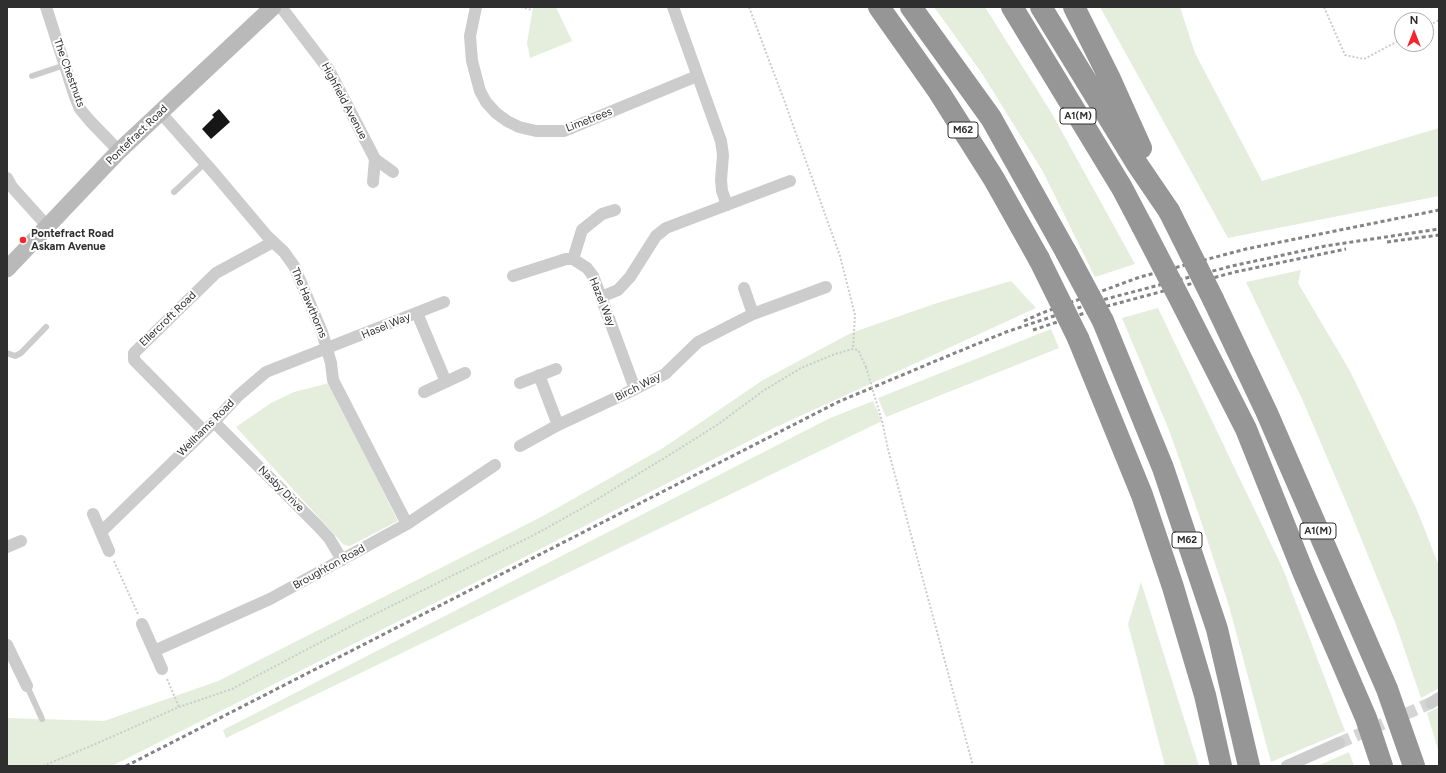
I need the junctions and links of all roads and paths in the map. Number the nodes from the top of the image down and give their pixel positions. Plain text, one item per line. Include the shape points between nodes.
1 (46, 7) edge
2 (273, 7) edge
3 (281, 7) edge
4 (476, 7) edge
5 (521, 7) edge
6 (673, 7) edge
7 (749, 7) edge
8 (879, 7) edge
9 (911, 7) edge
10 (1012, 7) edge
11 (1041, 7) edge
12 (1074, 7) edge
13 (1324, 7) edge
14 (532, 10) dead end
15 (1394, 43) edge
16 (65, 65) junction
17 (32, 76) dead end
18 (698, 76) junction
19 (160, 112) junction
20 (119, 151) junction
21 (374, 159) junction
22 (205, 163) junction
23 (392, 172) dead end
24 (7, 178) edge
25 (790, 181) dead end
26 (373, 182) dead end
27 (174, 192) dead end
28 (727, 205) junction
29 (615, 210) dead end
30 (1169, 211) junction
31 (48, 227) junction
32 (273, 242) junction
33 (573, 259) junction
34 (7, 269) edge
35 (513, 276) dead end
36 (826, 287) dead end
37 (744, 288) dead end
38 (602, 297) junction
39 (444, 302) dead end
40 (417, 313) junction
41 (752, 314) junction
42 (46, 327) dead end
43 (327, 349) junction
44 (853, 349) junction
45 (7, 353) edge
46 (556, 369) dead end
47 (465, 373) dead end
48 (539, 375) junction
49 (446, 382) junction
50 (520, 383) dead end
51 (635, 390) junction
52 (424, 392) dead end
53 (214, 422) junction
54 (558, 425) junction
55 (204, 431) junction
56 (520, 446) dead end
57 (495, 465) dead end
58 (93, 514) dead end
59 (407, 524) junction
60 (101, 532) junction
61 (20, 541) dead end
62 (7, 547) edge
63 (110, 550) joint
64 (342, 560) junction
65 (142, 624) joint
66 (8, 650) edge
67 (154, 651) junction
68 (162, 669) joint
69 (27, 686) joint
70 (179, 707) junction
71 (42, 719) dead end
72 (1339, 743) tunnel mouth
73 (43, 766) edge
74 (973, 766) edge
75 (1221, 766) edge
76 (1249, 766) edge
77 (1287, 766) edge
78 (1382, 766) edge
79 (1414, 766) edge

1 - 16 street, The Chestnuts
2 - 19 street, Pontefract Road
3 - 21 street, Highfield Avenue via 329,70
4 - 18 street, Limetrees via 470,36 472,61 480,91 496,113 519,127 536,131 564,131
5 - 14 path
6 - 18 street
7 - 44 path via 840,256 855,315
8 - 75 highway, M62, bridge via 939,92 994,179 1039,259 1078,338 1142,495 1173,586 1205,695
9 - 76 highway, M62, bridge via 991,118 1103,321 1163,468 1217,629
10 - 78 highway, A1(M), bridge via 1122,188 1246,429 1304,574 1366,718
11 - 30 highway, A1(M) via 1137,164
12 - 30 highway via 1110,79
13 - 15 path via 1345,55 1364,58
16 - 17 lane
16 - 20 street, The Chestnuts via 80,109
18 - 28 street via 721,141 722,191
19 - 20 street, Pontefract Road
19 - 22 street, The Hawthorns
20 - 31 street, Pontefract Road
21 - 23 street, Highfield Avenue
21 - 26 street, Highfield Avenue
22 - 27 lane
22 - 32 street, The Hawthorns
24 - 31 street
25 - 28 street
28 - 38 street via 666,228 656,236 630,277 618,290
29 - 33 street via 602,214 582,230
30 - 79 highway, A1(M), bridge via 1267,413 1387,689
31 - 34 street, Pontefract Road
32 - 43 street, The Hawthorns via 294,266
32 - 55 street, Ellercroft Road via 216,273 134,353 134,360
33 - 35 street via 566,258
33 - 38 street, Hazel Way via 587,268
36 - 41 street, Birch Way
37 - 41 street
38 - 51 street, Hazel Way
39 - 40 street, Hasel Way
40 - 43 street, Hasel Way
40 - 49 street
41 - 51 street, Birch Way via 698,342 665,374
42 - 45 lane via 21,353 15,356
43 - 53 street, Wellhams Road via 266,372 238,396
43 - 59 street, The Hawthorns via 333,380
44 - 70 path via 814,362 783,378 717,425 534,535 355,624 232,689
44 - 74 path, bridge via 858,350 866,366 882,421
46 - 48 street
47 - 49 street
48 - 50 street
48 - 54 street
49 - 52 street
51 - 54 street, Birch Way
53 - 55 street, Wellhams Road
53 - 64 street, Nasby Drive via 318,526 329,538
54 - 56 street, Birch Way
55 - 60 street, Wellhams Road
57 - 59 street, Broughton Road
58 - 60 street
59 - 64 street, Broughton Road
60 - 63 street
61 - 62 street
63 - 65 path
64 - 67 street, Broughton Road via 270,599
65 - 67 street
66 - 69 street
67 - 68 street
68 - 70 path
69 - 71 lane
70 - 73 path
72 - 77 street

